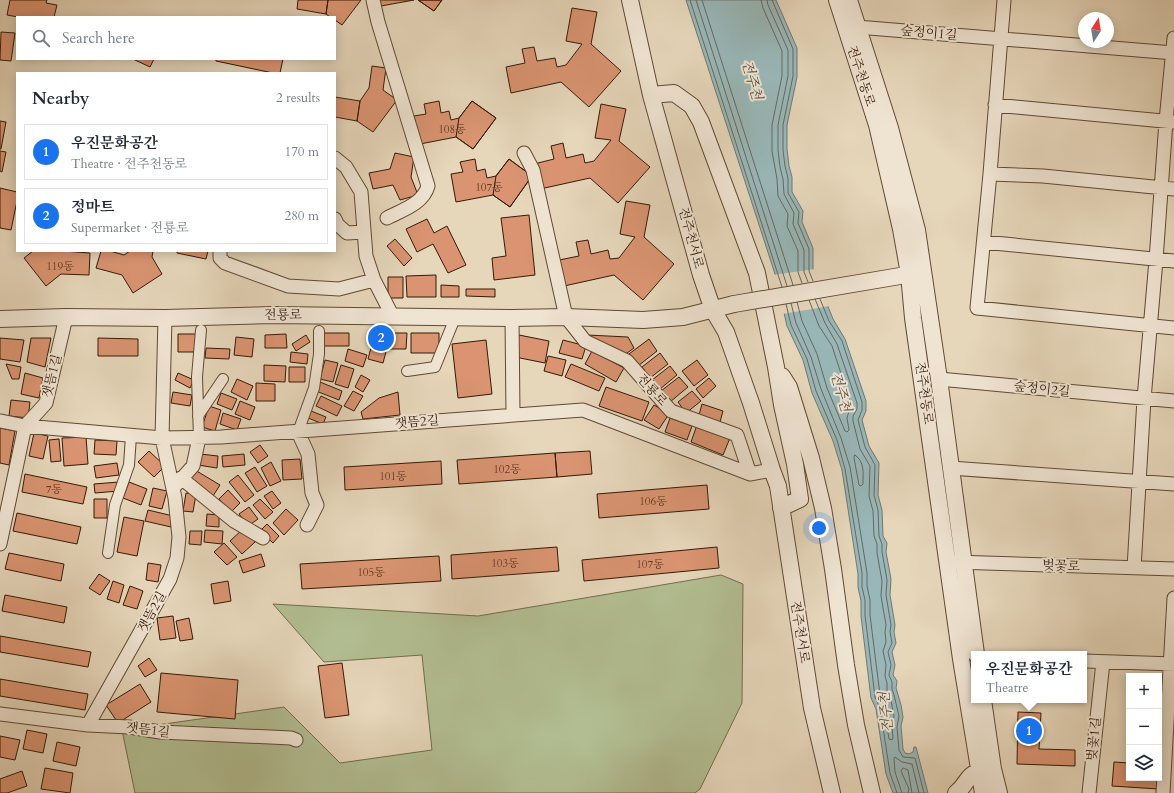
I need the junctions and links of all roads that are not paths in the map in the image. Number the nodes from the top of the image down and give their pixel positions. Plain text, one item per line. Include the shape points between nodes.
1 (373, 0) edge
2 (630, 0) edge
3 (837, 0) edge
4 (849, 0) edge
5 (1004, 0) edge
6 (857, 27) junction
7 (1174, 38) edge
8 (1001, 39) junction
9 (1173, 52) edge
10 (651, 95) junction
11 (995, 105) junction
12 (1170, 122) edge
13 (524, 153) dead end
14 (336, 159) edge
15 (990, 174) junction
16 (1161, 187) junction
17 (1174, 189) edge
18 (387, 218) dead end
19 (336, 222) edge
20 (364, 232) junction
21 (984, 242) junction
22 (220, 252) edge
23 (1156, 260) junction
24 (1174, 262) edge
25 (911, 274) junction
26 (374, 280) junction
27 (713, 310) junction
28 (393, 317) junction
29 (566, 317) junction
30 (66, 318) junction
31 (165, 318) junction
32 (455, 318) junction
33 (512, 318) junction
34 (0, 319) edge
35 (1151, 326) junction
36 (1174, 328) edge
37 (201, 330) dead end
38 (319, 331) dead end
39 (776, 367) junction
40 (407, 371) dead end
41 (223, 379) dead end
42 (939, 379) junction
43 (1144, 399) junction
44 (1174, 401) edge
45 (513, 414) junction
46 (198, 416) junction
47 (1, 421) edge
48 (25, 426) junction
49 (298, 432) junction
50 (131, 436) junction
51 (162, 438) junction
52 (199, 438) junction
53 (950, 468) junction
54 (772, 470) junction
55 (750, 474) junction
56 (1140, 482) junction
57 (177, 483) junction
58 (1174, 484) edge
59 (781, 508) junction
60 (307, 525) dead end
61 (263, 538) dead end
62 (0, 544) edge
63 (108, 553) dead end
64 (955, 562) junction
65 (1134, 568) junction
66 (1174, 569) edge
67 (1174, 598) edge
68 (975, 651) edge
69 (1087, 661) edge
70 (1103, 662) junction
71 (1172, 664) edge
72 (983, 703) edge
73 (0, 714) edge
74 (88, 725) junction
75 (296, 740) dead end
76 (1170, 741) edge
77 (974, 773) junction
78 (832, 793) edge
79 (872, 793) edge
80 (956, 793) edge
81 (983, 793) edge
82 (999, 793) edge
83 (1089, 793) edge
84 (1163, 793) edge

1 - 18 street via 428,186 417,202
2 - 10 street, 전주천서로
3 - 25 street, 전주천동로 via 877,125
4 - 6 street, 전주천동로
5 - 8 street
6 - 8 street, 숲정이1길
6 - 25 street, 전주천동로 via 890,128 917,230
7 - 9 street
8 - 9 street, 숲정이1길
8 - 11 street
9 - 12 street
10 - 27 street, 전주천서로
10 - 39 street via 674,93 692,106 701,122 757,273
11 - 12 street
11 - 15 street
12 - 16 street
13 - 29 street via 533,170
14 - 20 street via 346,167 361,192
15 - 16 street via 1043,176
15 - 21 street
16 - 17 street
16 - 23 street
19 - 20 street via 347,232
20 - 26 street via 366,256
21 - 23 street
21 - 35 street via 977,308
22 - 26 street via 220,258 225,263 288,286 339,288
23 - 24 street
23 - 35 street
25 - 27 street, 전룡로, bridge via 734,304
25 - 42 street, 전주천동로
25 - 64 street, 전주천동로 via 913,318
26 - 28 street
27 - 29 street, 전룡로 via 683,317 642,320
27 - 54 street, 전주천서로 via 726,332 752,403
28 - 31 street, 전룡로 via 275,315
28 - 32 street, 전룡로
29 - 33 street, 전룡로
29 - 55 street, 전룡로 via 585,341 627,361 671,411 737,435
30 - 31 street, 전룡로
30 - 34 street, 전룡로
30 - 48 street, 잿뜸1길 via 46,403
31 - 51 street, 잿뜸2길
32 - 33 street, 전룡로
32 - 40 street via 435,367
33 - 45 street
35 - 36 street
35 - 43 street
37 - 46 street via 197,377
38 - 49 street, 전룡로 via 319,354 314,388
39 - 59 street via 800,499
39 - 79 street via 789,387 823,508 856,725
41 - 46 street
42 - 43 street, 숲정이2길
42 - 53 street, 전주천동로
43 - 44 street, 숲정이2길
43 - 56 street
45 - 49 street, 잿뜸2길
45 - 55 street via 583,410
46 - 52 street
47 - 48 street, 잿뜸2길
48 - 50 street, 잿뜸2길
48 - 62 street
49 - 52 street, 잿뜸2길
49 - 60 street via 308,454 312,493 317,505
50 - 51 street, 잿뜸2길
50 - 63 street via 129,465 115,505
51 - 52 street, 잿뜸2길
51 - 57 street, 잿뜸2길
52 - 57 street via 193,466
53 - 56 street
53 - 64 street, 전주천동로
54 - 55 street
54 - 59 street, 전주천서로 via 778,486
56 - 58 street
56 - 65 street
57 - 61 street
57 - 74 street, 잿뜸2길 via 180,537 170,579
59 - 78 street, 전주천서로 via 812,708
64 - 65 street, 벚꽃로
64 - 68 street, 전주천동로
64 - 77 street, 전주천동로
65 - 66 street, 벚꽃로
67 - 71 street
69 - 70 street
70 - 71 street
70 - 83 street, 벚꽃1길
71 - 76 street
72 - 82 street
73 - 74 street, 잿뜸1길
74 - 75 street, 잿뜸1길
76 - 84 street
77 - 80 street
77 - 81 street, 전주천동로

